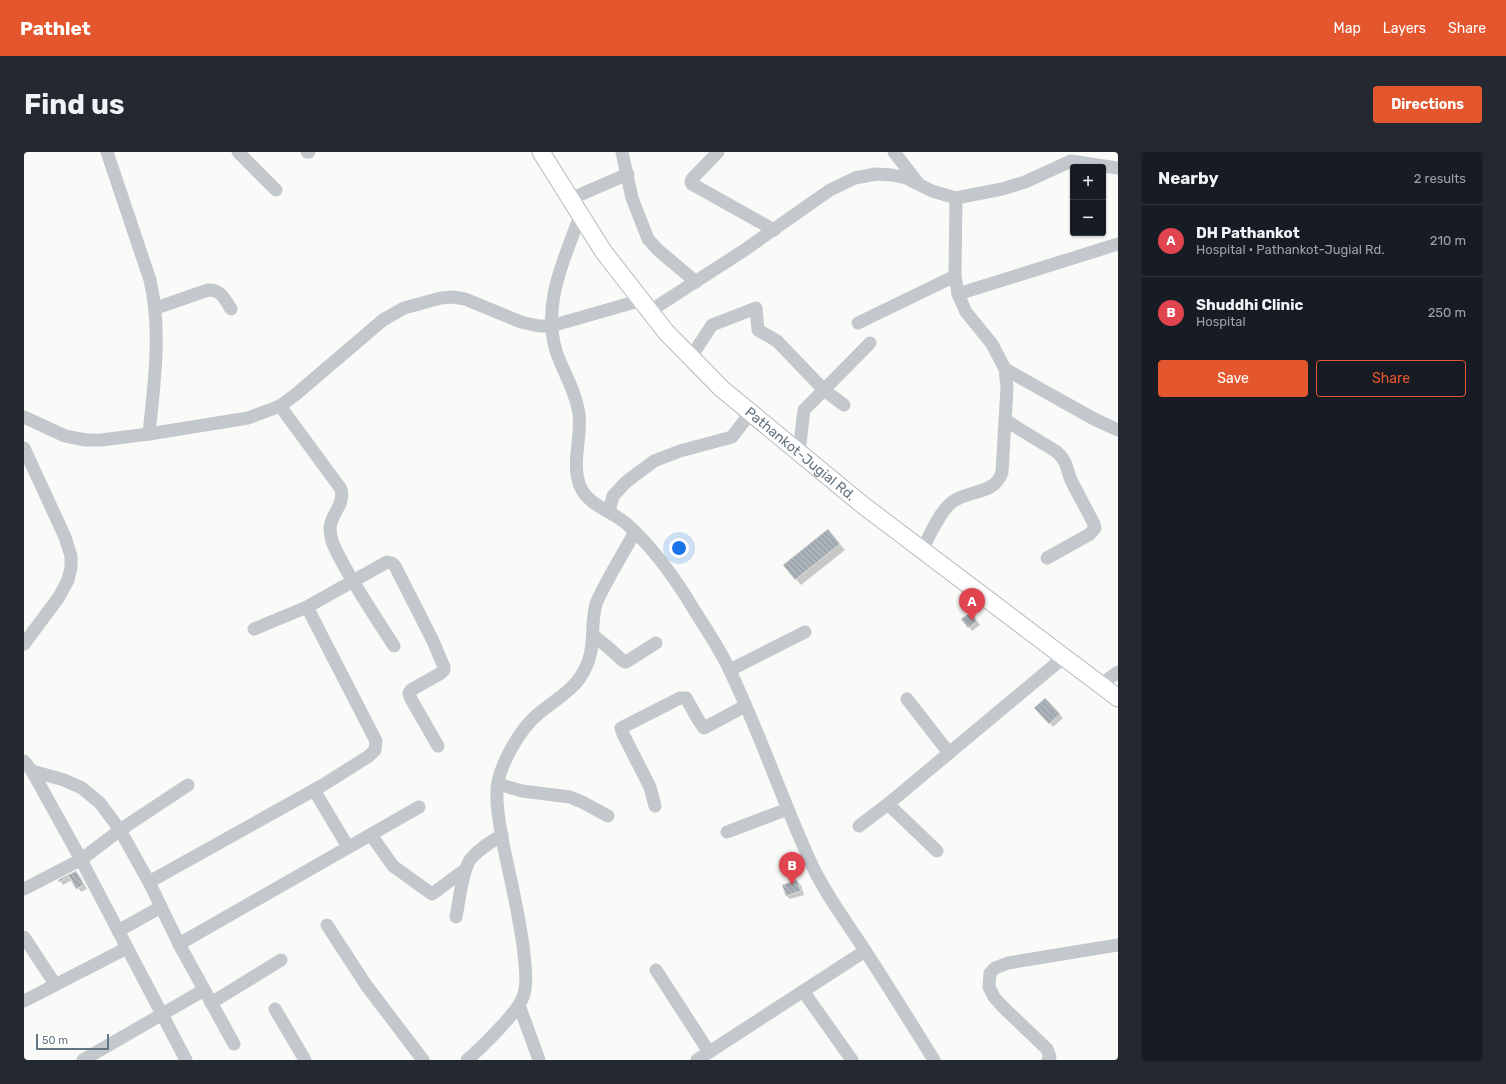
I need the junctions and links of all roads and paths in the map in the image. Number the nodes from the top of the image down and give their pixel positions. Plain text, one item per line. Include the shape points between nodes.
1 (107, 152) edge
2 (238, 152) edge
3 (542, 152) edge
4 (622, 152) edge
5 (718, 152) edge
6 (895, 152) edge
7 (1071, 152) edge
8 (1079, 162) junction
9 (1118, 168) edge
10 (628, 174) junction
11 (919, 184) junction
12 (276, 190) dead end
13 (956, 198) junction
14 (570, 199) junction
15 (580, 216) junction
16 (774, 230) junction
17 (1118, 244) edge
18 (955, 276) junction
19 (696, 282) junction
20 (958, 294) junction
21 (646, 306) junction
22 (156, 308) junction
23 (231, 310) dead end
24 (858, 323) dead end
25 (551, 326) junction
26 (870, 343) dead end
27 (691, 357) junction
28 (1005, 369) junction
29 (824, 390) junction
30 (844, 405) dead end
31 (280, 406) junction
32 (751, 412) junction
33 (24, 417) edge
34 (1004, 420) junction
35 (1118, 430) edge
36 (149, 434) junction
37 (24, 448) edge
38 (799, 452) junction
39 (609, 512) junction
40 (636, 532) junction
41 (922, 550) junction
42 (1047, 558) dead end
43 (352, 581) junction
44 (307, 607) junction
45 (254, 629) dead end
46 (805, 632) dead end
47 (593, 635) junction
48 (656, 643) dead end
49 (24, 644) edge
50 (394, 646) dead end
51 (1063, 658) junction
52 (730, 670) junction
53 (1118, 672) edge
54 (1100, 685) junction
55 (1118, 698) edge
56 (906, 699) dead end
57 (745, 706) junction
58 (438, 746) dead end
59 (949, 753) junction
60 (28, 766) edge
61 (498, 784) junction
62 (188, 785) dead end
63 (314, 790) junction
64 (888, 804) junction
65 (419, 806) dead end
66 (655, 806) dead end
67 (788, 809) junction
68 (608, 816) dead end
69 (859, 826) dead end
70 (120, 830) junction
71 (727, 832) dead end
72 (371, 834) junction
73 (502, 835) junction
74 (348, 847) junction
75 (937, 851) dead end
76 (82, 859) junction
77 (466, 869) junction
78 (149, 882) junction
79 (24, 889) edge
80 (161, 907) junction
81 (456, 917) dead end
82 (327, 925) dead end
83 (118, 931) junction
84 (24, 937) edge
85 (179, 944) junction
86 (1118, 945) edge
87 (127, 948) junction
88 (865, 951) junction
89 (281, 960) dead end
90 (656, 970) dead end
91 (55, 984) junction
92 (204, 990) junction
93 (803, 991) junction
94 (24, 1001) edge
95 (211, 1003) junction
96 (519, 1005) junction
97 (275, 1009) dead end
98 (162, 1015) junction
99 (234, 1044) dead end
100 (709, 1052) junction
101 (83, 1060) edge
102 (186, 1060) edge
103 (306, 1060) edge
104 (423, 1060) edge
105 (467, 1060) edge
106 (539, 1060) edge
107 (697, 1060) edge
108 (852, 1060) edge
109 (934, 1060) edge
110 (1048, 1060) edge

1 - 22 street via 150,280
2 - 12 street
3 - 14 main road, Pathankot-Jugial Rd.
4 - 10 street
5 - 16 street via 692,179 692,184
6 - 11 street
7 - 8 street
8 - 9 street
8 - 13 street via 1064,163 1043,175 1002,189
10 - 14 street
10 - 19 street via 632,198 648,239
11 - 13 street
11 - 16 street via 892,175 876,174 855,178 830,190
13 - 18 street
14 - 15 main road, Pathankot-Jugial Rd.
15 - 21 main road, Pathankot-Jugial Rd. via 602,251
15 - 25 street via 556,283
16 - 19 street
17 - 20 street
18 - 20 street
18 - 24 street
19 - 21 street
20 - 28 street via 966,312 992,344
21 - 25 street
21 - 27 main road, Pathankot-Jugial Rd. via 666,332
22 - 23 street via 214,290 220,292
22 - 36 street via 157,355
25 - 31 street via 521,322 453,297 404,308 383,320
25 - 39 street via 561,366 577,400 580,418 577,477 586,497
26 - 29 street
27 - 29 street via 712,325 756,308 758,330 777,341
27 - 32 main road, Pathankot-Jugial Rd. via 722,389
28 - 34 street via 1007,388
28 - 35 street
29 - 30 street
29 - 38 street via 804,410
31 - 36 street via 248,418
31 - 43 street via 341,489 343,499 330,529 332,541
32 - 38 main road, Pathankot-Jugial Rd.
32 - 39 street via 732,437 654,461 626,482 613,496
33 - 36 street via 75,439 101,440
34 - 41 street via 1000,479 982,491 951,503
34 - 42 street via 1063,458 1094,524 1095,528 1090,534
37 - 49 street via 65,537 72,567 59,597
38 - 41 main road, Pathankot-Jugial Rd.
39 - 40 street
40 - 47 street via 601,592 596,604
40 - 52 street via 674,580
41 - 51 main road, Pathankot-Jugial Rd.
43 - 44 street
43 - 50 street
43 - 58 street via 387,562 395,566 440,654 444,667 441,673 409,693
44 - 45 street
44 - 63 street via 376,741 375,750 369,756
46 - 52 street
47 - 48 street via 626,662
47 - 61 street via 591,656 580,678 526,725 501,769
51 - 54 main road, Pathankot-Jugial Rd.
51 - 59 street
52 - 57 street
53 - 54 street
54 - 55 main road, Pathankot-Jugial Rd.
56 - 59 street
57 - 66 street via 704,728 686,698 680,698 621,728 650,787
57 - 67 street
59 - 64 street
60 - 70 street via 82,788 100,803
60 - 76 street
61 - 68 street via 522,791 570,798
61 - 73 street via 496,791
62 - 70 street
63 - 74 street
63 - 78 street
64 - 69 street
64 - 75 street
65 - 72 street
67 - 71 street
67 - 88 street via 816,874
70 - 76 street
70 - 78 street
72 - 74 street
72 - 77 street via 393,866 432,894
73 - 77 street via 474,855
73 - 96 street via 522,935 525,986
74 - 85 street
76 - 79 street
76 - 83 street
77 - 81 street
78 - 80 street
80 - 83 street
80 - 85 street
82 - 104 street via 366,985
83 - 87 street
84 - 91 street
85 - 92 street
86 - 110 street via 1008,964 995,968 990,973 989,987 994,996 1003,1008 1047,1049 1050,1053
87 - 91 street
87 - 98 street
88 - 93 street
88 - 109 street
89 - 95 street
90 - 100 street
91 - 94 street
92 - 95 street
92 - 98 street
93 - 100 street
93 - 108 street
95 - 99 street
96 - 105 street
96 - 106 street
97 - 103 street
98 - 101 street
98 - 102 street
100 - 107 street

